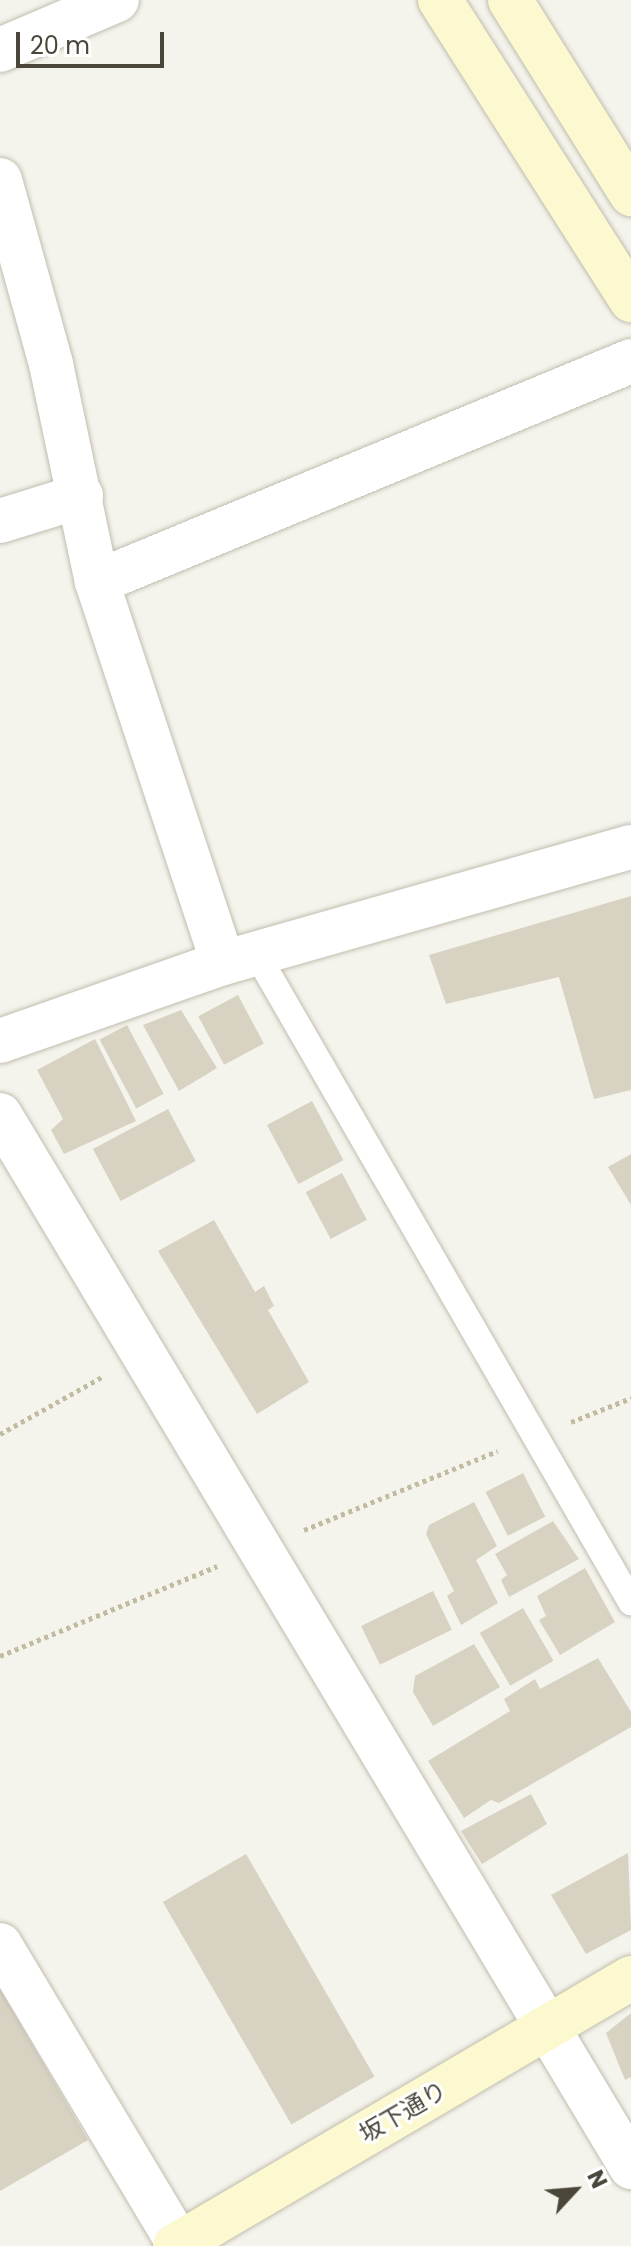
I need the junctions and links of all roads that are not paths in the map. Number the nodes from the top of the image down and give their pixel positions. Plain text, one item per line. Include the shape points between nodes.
1 (117, 0) edge
2 (440, 0) edge
3 (510, 0) edge
4 (0, 50) edge
5 (0, 180) edge
6 (631, 194) edge
7 (631, 300) edge
8 (631, 361) edge
9 (81, 496) junction
10 (0, 521) edge
11 (97, 582) junction
12 (631, 847) edge
13 (239, 958) junction
14 (0, 1041) edge
15 (0, 1115) edge
16 (631, 1602) edge
17 (0, 1945) edge
18 (631, 1978) edge
19 (547, 2029) junction
20 (631, 2167) edge
21 (178, 2245) edge

1 - 4 street
2 - 7 street
3 - 6 street
5 - 9 street
8 - 11 street
9 - 10 street
9 - 11 street
11 - 13 street
12 - 13 street
13 - 14 street
13 - 16 lane via 536,1436
15 - 19 street via 263,1546
17 - 21 street
18 - 19 street, 坂下通り
19 - 20 street
19 - 21 street, 坂下通り

